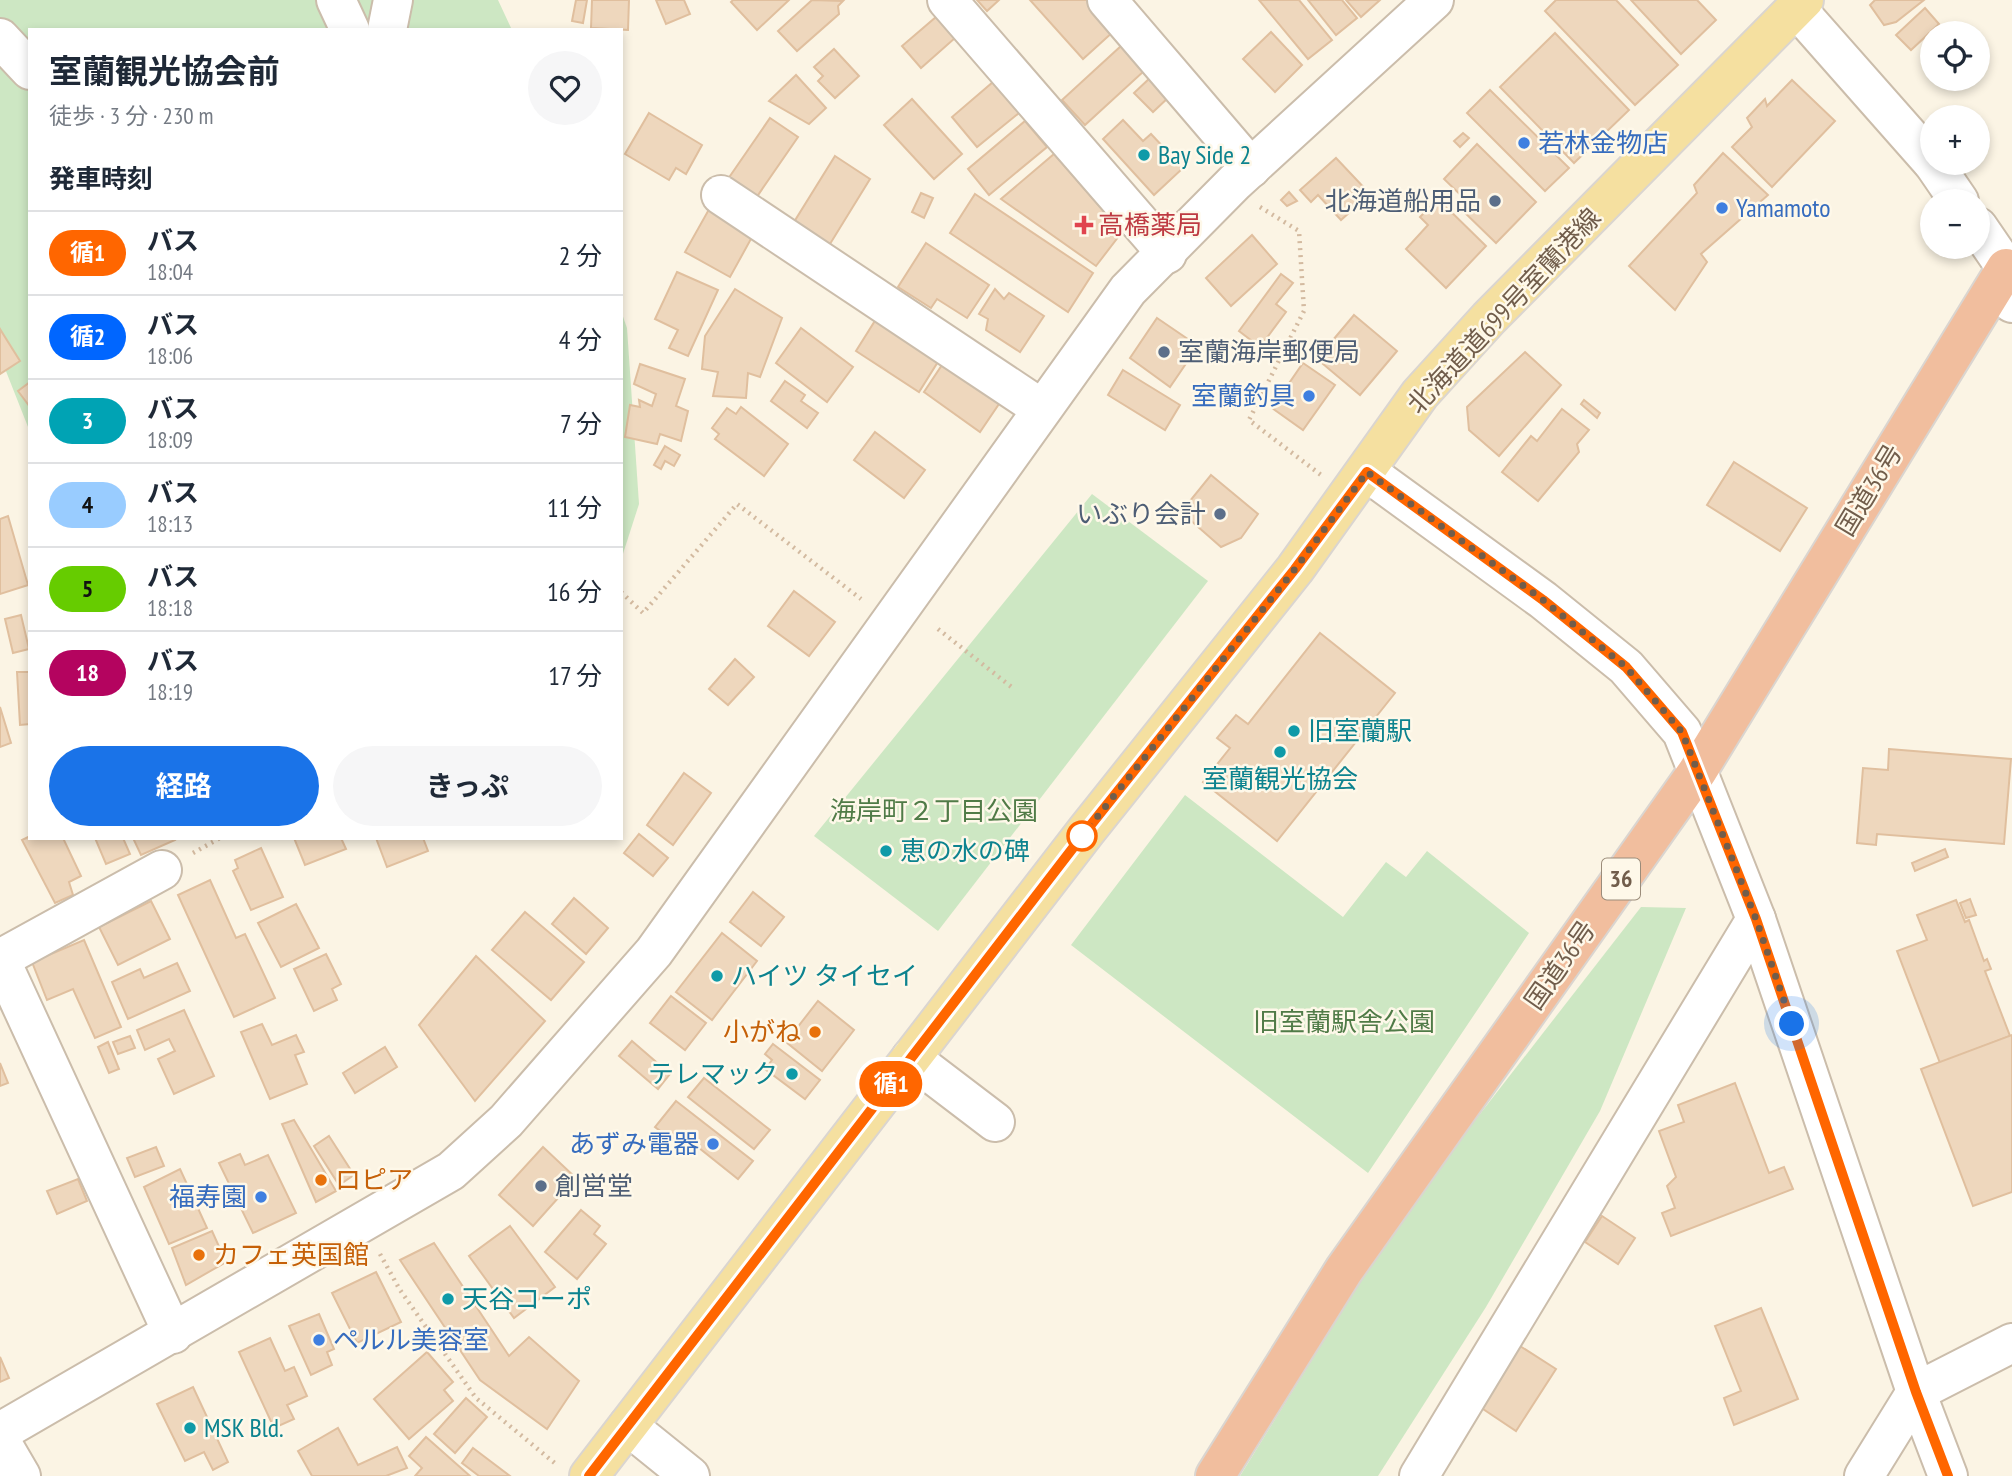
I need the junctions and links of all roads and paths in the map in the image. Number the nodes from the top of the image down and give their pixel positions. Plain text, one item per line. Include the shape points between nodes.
1 (336, 0) edge
2 (393, 0) edge
3 (947, 0) edge
4 (1107, 0) edge
5 (1434, 0) edge
6 (1800, 4) edge
7 (349, 28) edge
8 (387, 28) edge
9 (0, 38) edge
10 (28, 69) edge
11 (1920, 148) edge
12 (1243, 175) junction
13 (720, 195) dead end
14 (1990, 247) edge
15 (1167, 254) junction
16 (2010, 278) edge
17 (1042, 409) junction
18 (1358, 484) junction
19 (623, 594) edge
20 (861, 599) dead end
21 (938, 629) dead end
22 (1014, 689) dead end
23 (1697, 772) junction
24 (162, 870) dead end
25 (1756, 919) junction
26 (0, 959) edge
27 (911, 1058) junction
28 (995, 1122) dead end
29 (362, 1223) junction
30 (173, 1335) junction
31 (2012, 1343) edge
32 (1916, 1392) junction
33 (628, 1426) junction
34 (0, 1433) edge
35 (0, 1440) edge
36 (576, 1472) edge
37 (21, 1476) edge
38 (690, 1476) edge
39 (1214, 1476) edge
40 (1419, 1476) edge
41 (1864, 1476) edge
42 (1948, 1476) edge

1 - 7 street
2 - 8 street
3 - 15 street
4 - 12 street
5 - 12 street
6 - 11 street
6 - 18 main road, 北海道道699号室蘭港線 via 1489,318 1420,394
9 - 10 street
12 - 15 street
12 - 18 path via 1260,208 1298,231 1304,311 1249,419
13 - 17 street
14 - 16 street
15 - 17 street via 1110,312
16 - 23 highway, 国道36号 / 36
17 - 29 street via 654,952 506,1121 451,1171
18 - 23 street via 1543,600 1626,667 1682,732
18 - 27 main road, 北海道道699号室蘭港線
19 - 20 path via 643,613 737,504
21 - 22 path
23 - 25 street
23 - 39 highway, 国道36号 / 36 via 1343,1270
24 - 26 street
25 - 32 street
25 - 40 street
26 - 30 street
27 - 28 street
27 - 33 main road, 北海道道699号室蘭港線
29 - 30 street
29 - 36 path via 400,1290 476,1398
30 - 34 street
31 - 32 street
32 - 41 street
32 - 42 street
33 - 36 main road, 北海道道699号室蘭港線
33 - 38 street
35 - 37 street

